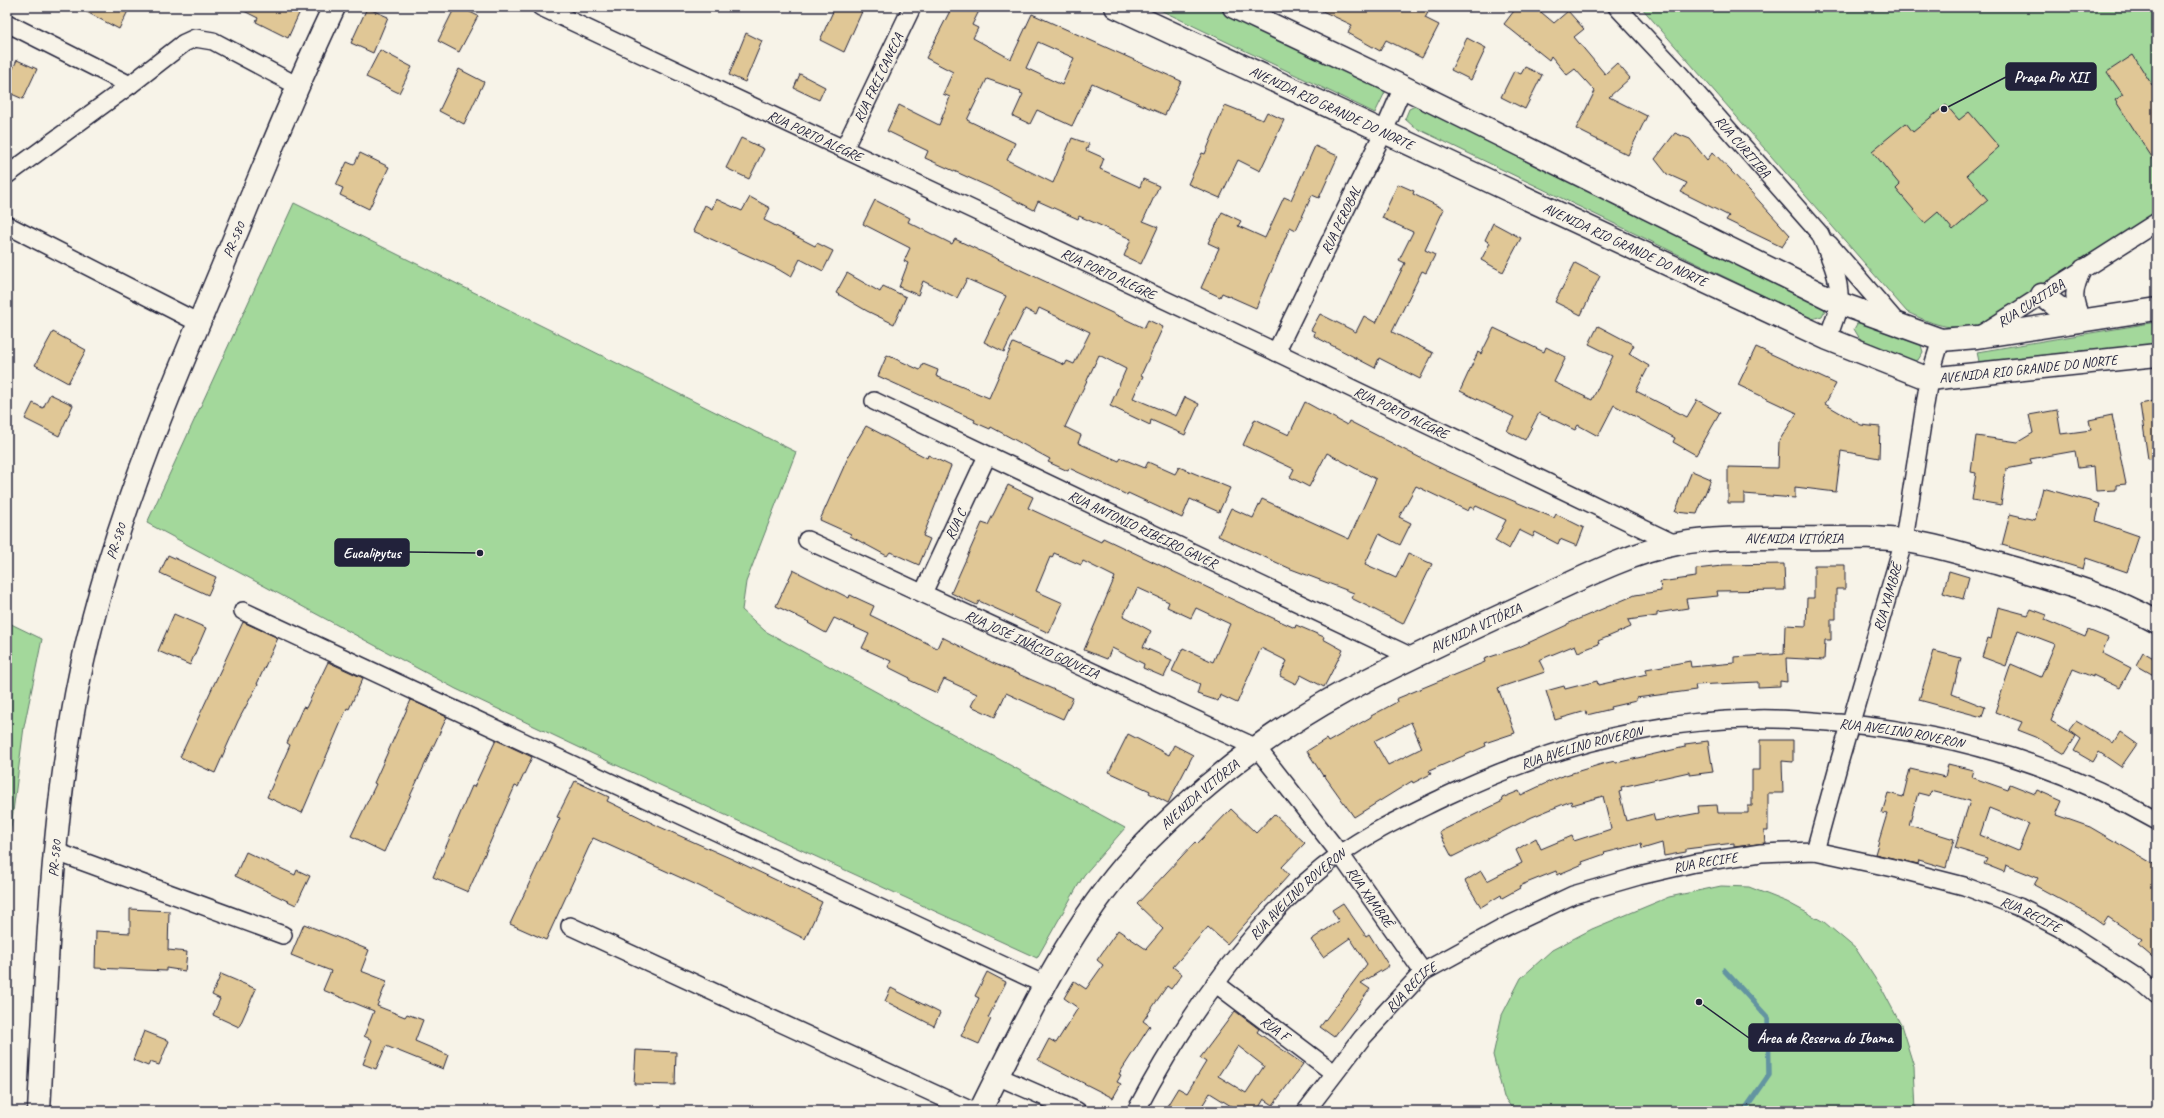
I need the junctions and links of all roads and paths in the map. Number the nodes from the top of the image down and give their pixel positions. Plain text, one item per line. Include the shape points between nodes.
1 (334, 7) edge
2 (541, 7) edge
3 (912, 7) edge
4 (1116, 7) edge
5 (1234, 7) edge
6 (1617, 7) edge
7 (7, 23) edge
8 (130, 86) junction
9 (298, 86) junction
10 (1403, 87) junction
11 (1384, 130) junction
12 (844, 149) junction
13 (7, 175) edge
14 (2157, 222) edge
15 (7, 225) edge
16 (1820, 234) junction
17 (2083, 268) junction
18 (2042, 295) junction
19 (1839, 303) junction
20 (2157, 309) edge
21 (2079, 321) junction
22 (198, 323) junction
23 (1898, 324) junction
24 (1977, 337) junction
25 (1828, 339) junction
26 (1940, 340) junction
27 (1276, 352) junction
28 (2157, 356) edge
29 (1929, 379) junction
30 (874, 401) dead end
31 (987, 456) junction
32 (807, 540) dead end
33 (1904, 540) junction
34 (1675, 544) junction
35 (923, 593) junction
36 (243, 611) dead end
37 (2153, 617) edge
38 (1412, 658) junction
39 (1850, 724) junction
40 (1257, 748) junction
41 (2157, 821) edge
42 (54, 851) junction
43 (1815, 851) junction
44 (1340, 854) junction
45 (570, 926) dead end
46 (283, 935) dead end
47 (1423, 972) junction
48 (1215, 983) junction
49 (1045, 985) junction
50 (2157, 995) edge
51 (1334, 1073) junction
52 (997, 1076) junction
53 (40, 1111) edge
54 (972, 1111) edge
55 (980, 1111) edge
56 (1077, 1111) edge
57 (1136, 1111) edge
58 (1306, 1111) edge

1 - 9 main road, PR-580 / PR-580
2 - 12 street, RUA PORTO ALEGRE
3 - 12 street, RUA FREI CANECA
4 - 11 main road, AVENIDA RIO GRANDE DO NORTE
5 - 10 main road
6 - 16 street, RUA CURITIBA
7 - 8 street
8 - 9 street via 184,43 195,38 213,41
8 - 13 street
9 - 22 main road, PR-580 / PR-580
10 - 11 street, RUA PEROBAL
10 - 19 main road
11 - 25 main road, AVENIDA RIO GRANDE DO NORTE
11 - 27 street, RUA PEROBAL
12 - 27 street, RUA PORTO ALEGRE
14 - 17 street, RUA CURITIBA
15 - 22 street
16 - 19 street, RUA CURITIBA via 1832,262
16 - 23 street
17 - 18 street, RUA CURITIBA
17 - 21 street, RUA CURITIBA via 2074,293
18 - 21 main road
18 - 24 street, RUA CURITIBA
19 - 23 main road
19 - 25 street
20 - 21 main road
21 - 24 main road
22 - 42 main road, PR-580 / PR-580 via 123,516 94,614 72,716
23 - 26 main road
24 - 26 main road
25 - 29 main road, AVENIDA RIO GRANDE DO NORTE
26 - 29 street, RUA XAMBRÊ
27 - 34 street, RUA PORTO ALEGRE
28 - 29 main road, AVENIDA RIO GRANDE DO NORTE
29 - 33 street, RUA XAMBRÊ
30 - 31 street, RUA ANTONIO RIBEIRO GAVER
31 - 35 street, RUA C
31 - 38 street, RUA ANTONIO RIBEIRO GAVER
32 - 35 street, RUA JOSÉ INÁCIO GOUVEIA
33 - 34 main road, AVENIDA VITÓRIA via 1750,538
33 - 37 main road, AVENIDA VITÓRIA via 2042,576
33 - 39 street, RUA XAMBRÊ
34 - 38 main road, AVENIDA VITÓRIA via 1624,560 1591,574 1475,626
35 - 40 street, RUA JOSÉ INÁCIO GOUVEIA
36 - 49 street
38 - 40 main road, AVENIDA VITÓRIA via 1341,694
39 - 41 street, RUA AVELINO ROVERON via 1916,733 1991,749 2076,781 2126,803
39 - 43 street, RUA XAMBRÊ
39 - 44 street, RUA AVELINO ROVERON via 1756,718 1656,728 1603,739 1515,766 1469,786 1406,816
40 - 44 street, RUA XAMBRÊ
40 - 49 main road, AVENIDA VITÓRIA via 1209,786 1132,857 1098,900
42 - 46 street
42 - 53 main road, PR-580 / PR-580
43 - 47 street, RUA RECIFE via 1761,853 1695,863 1572,895 1505,927
43 - 50 street, RUA RECIFE via 1957,884 2019,907 2066,932 2136,977
44 - 47 street, RUA XAMBRÊ
44 - 48 street, RUA AVELINO ROVERON via 1282,906
45 - 54 street
47 - 51 street, RUA RECIFE via 1394,1001
48 - 51 street, RUA F
48 - 57 street, RUA AVELINO ROVERON via 1152,1079
49 - 52 main road, AVENIDA VITÓRIA
51 - 58 street, RUA RECIFE
52 - 55 main road, AVENIDA VITÓRIA
52 - 56 street

